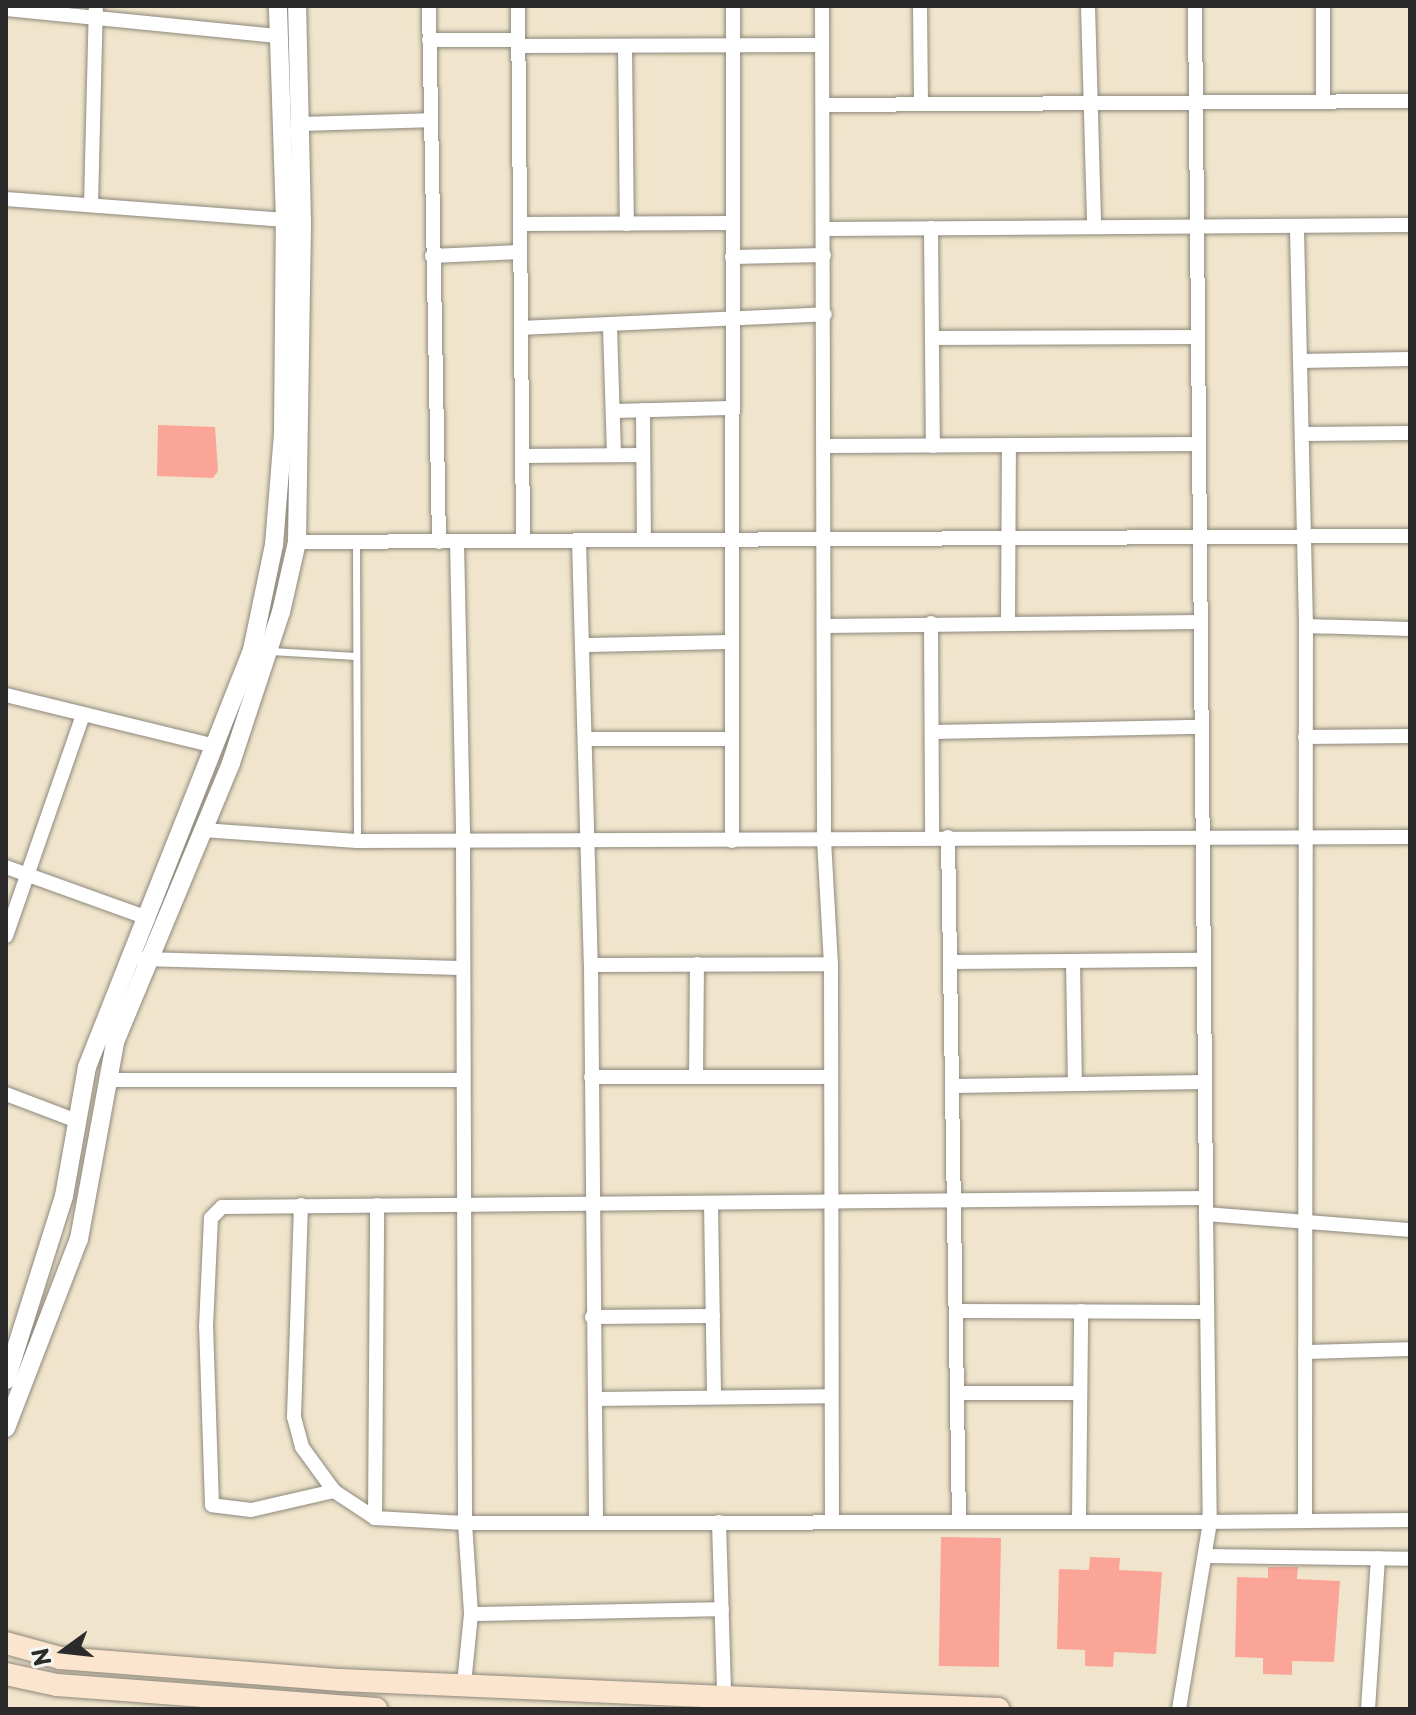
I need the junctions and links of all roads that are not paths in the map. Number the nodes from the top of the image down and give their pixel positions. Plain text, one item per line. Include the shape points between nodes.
1 (278, 6) edge
2 (297, 6) edge
3 (429, 6) edge
4 (518, 6) edge
5 (733, 6) edge
6 (822, 6) edge
7 (920, 6) edge
8 (1088, 6) edge
9 (1195, 6) edge
10 (1323, 6) edge
11 (6, 9) edge
12 (96, 13) edge
13 (278, 36) junction
14 (429, 40) junction
15 (518, 43) junction
16 (733, 45) junction
17 (822, 45) junction
18 (625, 46) junction
19 (1410, 101) edge
20 (1323, 102) junction
21 (1089, 103) junction
22 (1196, 103) junction
23 (921, 104) junction
24 (823, 105) junction
25 (430, 120) junction
26 (299, 124) junction
27 (6, 199) edge
28 (91, 205) junction
29 (285, 220) junction
30 (733, 223) junction
31 (520, 224) junction
32 (627, 224) junction
33 (1410, 225) edge
34 (1197, 226) junction
35 (1297, 226) junction
36 (1094, 227) junction
37 (931, 228) junction
38 (824, 229) junction
39 (520, 252) junction
40 (824, 255) junction
41 (432, 256) junction
42 (732, 257) junction
43 (825, 314) junction
44 (731, 322) junction
45 (610, 327) junction
46 (521, 328) junction
47 (1198, 337) junction
48 (932, 338) junction
49 (1410, 359) edge
50 (1300, 361) junction
51 (731, 408) junction
52 (643, 410) junction
53 (613, 411) junction
54 (1410, 433) edge
55 (1302, 434) junction
56 (1199, 444) junction
57 (1009, 445) junction
58 (826, 446) junction
59 (933, 446) junction
60 (614, 455) junction
61 (643, 455) junction
62 (522, 456) junction
63 (1302, 536) junction
64 (1410, 536) edge
65 (1200, 537) junction
66 (1010, 538) junction
67 (827, 539) junction
68 (644, 540) junction
69 (733, 540) junction
70 (523, 541) junction
71 (579, 541) junction
72 (297, 542) junction
73 (439, 542) junction
74 (457, 542) junction
75 (356, 545) junction
76 (1201, 622) junction
77 (931, 623) junction
78 (1008, 623) junction
79 (824, 626) junction
80 (1306, 626) junction
81 (1410, 629) edge
82 (732, 642) junction
83 (585, 645) junction
84 (268, 651) junction
85 (356, 656) junction
86 (6, 695) edge
87 (83, 715) junction
88 (1202, 727) junction
89 (932, 732) junction
90 (1410, 736) edge
91 (1305, 737) junction
92 (587, 739) junction
93 (732, 739) junction
94 (215, 746) junction
95 (203, 830) junction
96 (948, 837) junction
97 (1306, 837) junction
98 (1410, 837) edge
99 (463, 838) junction
100 (932, 838) junction
101 (587, 839) junction
102 (824, 840) junction
103 (1203, 840) junction
104 (357, 841) junction
105 (732, 841) junction
106 (6, 867) edge
107 (29, 876) junction
108 (148, 918) junction
109 (6, 936) edge
110 (131, 958) junction
111 (151, 960) junction
112 (1204, 960) junction
113 (1073, 961) junction
114 (952, 962) junction
115 (697, 964) junction
116 (831, 964) junction
117 (591, 965) junction
118 (461, 968) junction
119 (591, 1077) junction
120 (696, 1077) junction
121 (828, 1077) junction
122 (109, 1080) junction
123 (462, 1080) junction
124 (1205, 1082) junction
125 (1075, 1084) junction
126 (954, 1086) junction
127 (6, 1094) edge
128 (77, 1121) junction
129 (1206, 1198) junction
130 (956, 1199) junction
131 (829, 1202) junction
132 (711, 1203) junction
133 (592, 1204) junction
134 (301, 1205) junction
135 (377, 1205) junction
136 (461, 1206) junction
137 (1206, 1214) junction
138 (1305, 1222) junction
139 (1410, 1230) edge
140 (956, 1311) junction
141 (1081, 1311) junction
142 (1207, 1312) junction
143 (713, 1316) junction
144 (592, 1317) junction
145 (1410, 1349) edge
146 (1305, 1352) junction
147 (6, 1380) edge
148 (957, 1393) junction
149 (1080, 1393) junction
150 (830, 1396) junction
151 (714, 1397) junction
152 (595, 1399) junction
153 (6, 1428) edge
154 (334, 1491) junction
155 (375, 1518) junction
156 (1079, 1519) junction
157 (1410, 1520) edge
158 (596, 1521) junction
159 (1305, 1521) junction
160 (719, 1522) junction
161 (832, 1522) junction
162 (959, 1522) junction
163 (1210, 1522) junction
164 (465, 1523) junction
165 (1205, 1556) junction
166 (1378, 1558) junction
167 (1410, 1559) edge
168 (722, 1609) junction
169 (471, 1614) junction
170 (6, 1643) edge
171 (6, 1674) edge
172 (464, 1684) junction
173 (724, 1694) junction
174 (339, 1708) edge
175 (376, 1709) edge
176 (998, 1709) edge
177 (1179, 1709) edge
178 (1368, 1709) edge

1 - 13 street
2 - 26 street
3 - 14 street
4 - 15 street
5 - 16 street
6 - 17 street
7 - 23 street
8 - 21 street
9 - 22 street
10 - 20 street
11 - 12 street
12 - 13 street
12 - 28 street
13 - 29 street
14 - 15 street
14 - 25 street
15 - 18 street
15 - 31 street
16 - 17 street
16 - 18 street
16 - 30 street
17 - 24 street
18 - 32 street
19 - 20 street
20 - 22 street
21 - 22 street
21 - 23 street
21 - 36 street
22 - 34 street
23 - 24 street
24 - 38 street
25 - 26 street
25 - 41 street
26 - 72 street
27 - 28 street
28 - 29 street
29 - 94 street via 283,433 274,545 252,650
30 - 32 street
30 - 42 street
31 - 32 street
31 - 39 street
33 - 35 street
34 - 35 street
34 - 36 street
34 - 47 street
35 - 50 street
36 - 37 street
37 - 38 street
37 - 48 street
38 - 40 street
39 - 41 street
39 - 46 street
40 - 42 street
40 - 43 street
41 - 73 street
42 - 44 street
43 - 44 street
43 - 58 street
44 - 45 street
44 - 51 street
45 - 46 street
45 - 53 street
46 - 62 street
47 - 48 street
47 - 56 street
48 - 59 street
49 - 50 street
50 - 55 street
51 - 52 street
51 - 69 street
52 - 53 street
52 - 61 street
53 - 60 street
54 - 55 street
55 - 63 street
56 - 57 street
56 - 65 street
57 - 59 street
57 - 66 street
58 - 59 street
58 - 67 street
60 - 61 street
60 - 62 street
61 - 68 street
62 - 70 street
63 - 64 street
63 - 65 street
63 - 80 street
65 - 66 street
65 - 76 street
66 - 67 street
66 - 78 street
67 - 69 street
67 - 79 street
68 - 69 street
68 - 71 street
69 - 82 street
70 - 71 street
70 - 74 street
71 - 83 street
72 - 75 street
72 - 84 street
73 - 74 street
73 - 75 street
74 - 99 street
75 - 85 lane
76 - 78 street
76 - 88 street
77 - 78 street
77 - 79 street
77 - 89 street
79 - 102 street
80 - 81 street
80 - 91 street
82 - 83 street
82 - 93 street
83 - 92 street
84 - 85 lane
84 - 95 street
85 - 104 lane
86 - 87 street
87 - 94 street
87 - 107 street
88 - 89 street
88 - 103 street
89 - 100 street
90 - 91 street
91 - 97 street
92 - 93 street
92 - 101 street
93 - 105 street
94 - 108 street
95 - 104 street
95 - 111 street
96 - 100 street
96 - 103 street
96 - 114 street
97 - 98 street
97 - 103 street
97 - 138 street
99 - 101 street
99 - 104 street
99 - 118 street
100 - 102 street
101 - 105 street
101 - 117 street
102 - 105 street
102 - 116 street
103 - 112 street
106 - 107 street
107 - 108 street
107 - 109 street
108 - 110 street
110 - 111 street
110 - 128 street via 87,1067
111 - 118 street
111 - 122 street via 115,1042
112 - 113 street
112 - 124 street
113 - 114 street
113 - 125 street
114 - 126 street
115 - 116 street
115 - 117 street
115 - 120 street
116 - 121 street
117 - 119 street
118 - 123 street
119 - 120 street
119 - 133 street
120 - 121 street
121 - 131 street
122 - 123 street
122 - 153 street via 79,1239
123 - 136 street
124 - 125 street
124 - 129 street
125 - 126 street
126 - 130 street
127 - 128 street
128 - 147 street via 39,1289
129 - 130 street
129 - 137 street
130 - 131 street
130 - 140 street
131 - 132 street
131 - 150 street
132 - 133 street
132 - 143 street
133 - 136 street
133 - 144 street
134 - 135 street
134 - 154 street via 294,1417 308,1460
134 - 154 street via 222,1207 211,1218 205,1396 209,1492 212,1505 251,1510
135 - 136 street
135 - 155 street
136 - 164 street
137 - 138 street
137 - 142 street
138 - 139 street
138 - 146 street
140 - 141 street
140 - 148 street
141 - 142 street
141 - 149 street
142 - 163 street
143 - 144 street
143 - 151 street
144 - 152 street
145 - 146 street
146 - 159 street
148 - 149 street
148 - 162 street
149 - 156 street
150 - 151 street
150 - 161 street
151 - 152 street
152 - 158 street
154 - 155 street
155 - 164 street
156 - 162 street
156 - 163 street
157 - 159 street
158 - 160 street
158 - 164 street
159 - 163 street
160 - 161 street
160 - 168 street
161 - 162 street
163 - 165 street
164 - 169 street
165 - 166 street
165 - 177 street
166 - 167 street
166 - 178 street
168 - 169 street
168 - 173 street
169 - 172 street
170 - 172 main road via 60,1658
171 - 174 main road via 72,1686
172 - 173 main road
173 - 176 main road
174 - 175 main road

